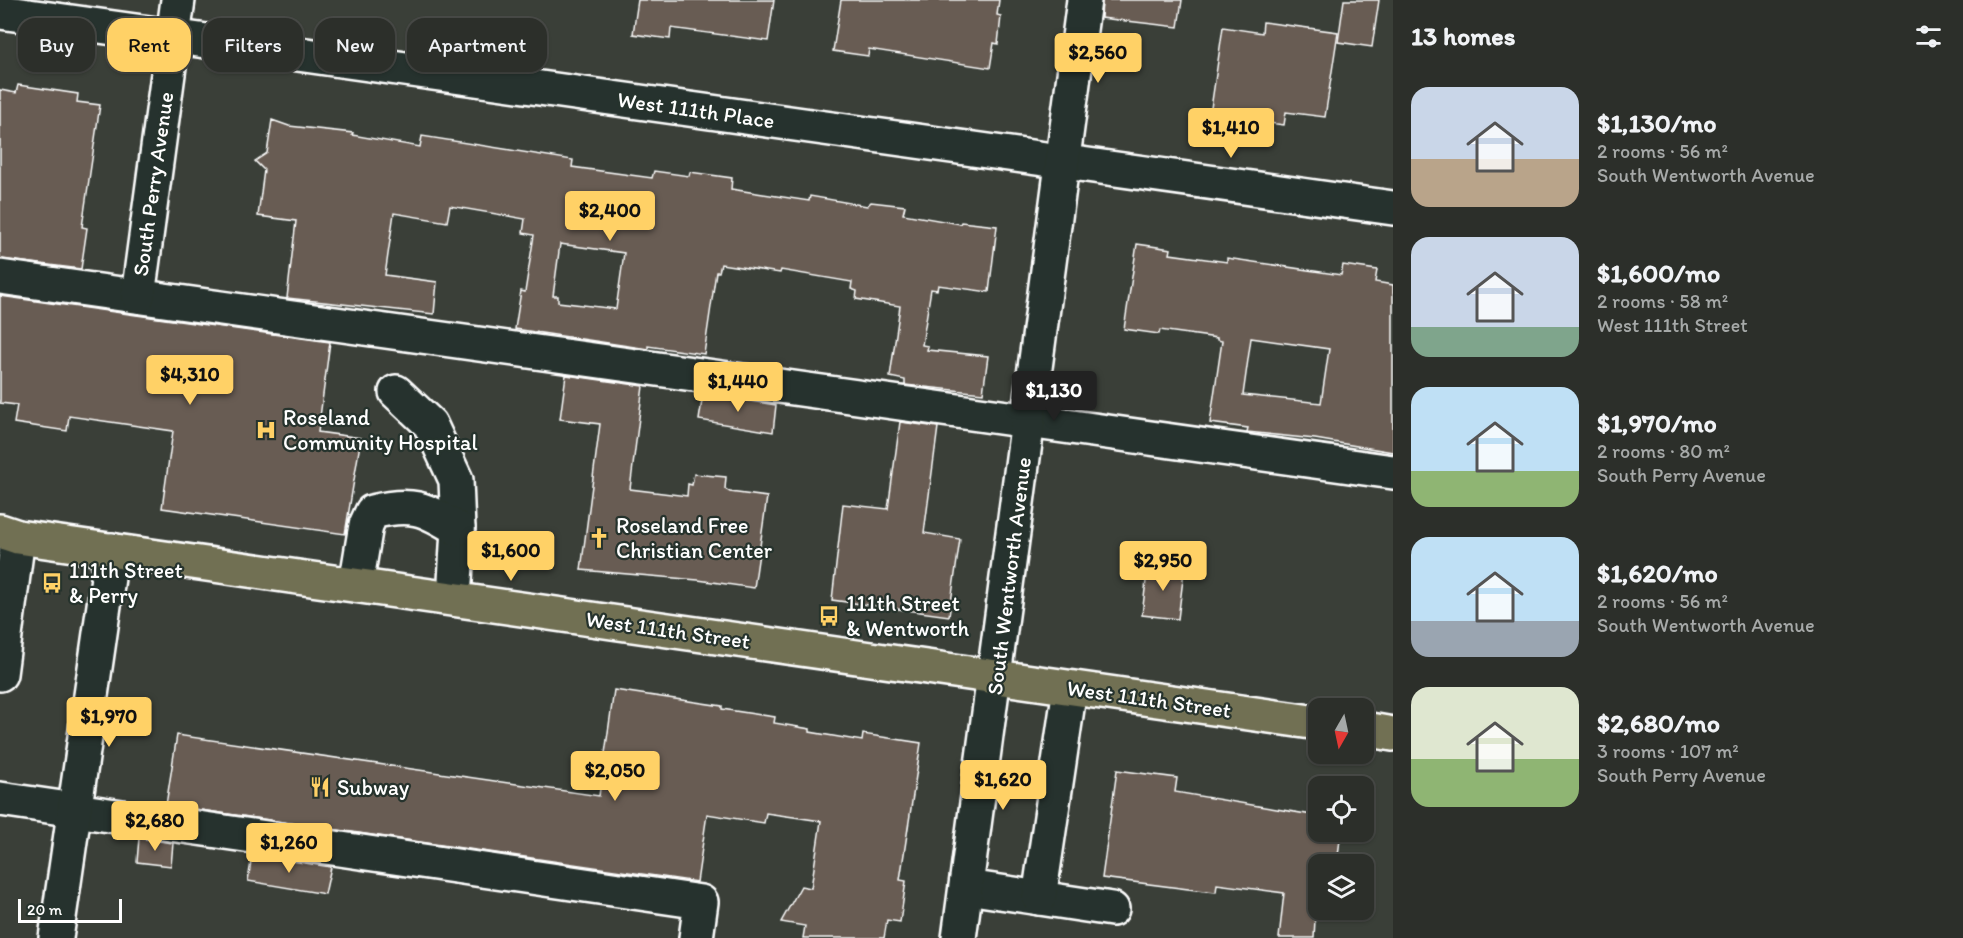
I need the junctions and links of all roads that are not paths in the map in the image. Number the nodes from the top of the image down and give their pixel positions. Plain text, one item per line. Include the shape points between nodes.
1 (178, 0) edge
2 (1084, 0) edge
3 (0, 12) edge
4 (176, 18) edge
5 (107, 28) edge
6 (191, 40) edge
7 (168, 72) edge
8 (1062, 161) junction
9 (1393, 208) edge
10 (0, 277) edge
11 (138, 296) junction
12 (396, 392) dead end
13 (1029, 422) junction
14 (1393, 472) edge
15 (458, 530) junction
16 (6, 535) edge
17 (112, 550) junction
18 (356, 585) junction
19 (454, 599) junction
20 (0, 674) edge
21 (996, 676) junction
22 (1070, 688) junction
23 (1308, 722) edge
24 (1374, 731) edge
25 (1393, 734) edge
26 (0, 799) edge
27 (75, 810) junction
28 (967, 887) junction
29 (1039, 898) junction
30 (1112, 909) dead end
31 (56, 938) edge
32 (696, 938) edge
33 (959, 938) edge

1 - 4 street, South Perry Avenue
2 - 8 street, South Wentworth Avenue
3 - 5 street, West 111th Place
6 - 8 street, West 111th Place
7 - 11 street, South Perry Avenue
8 - 9 street, West 111th Place
8 - 13 street, South Wentworth Avenue
10 - 11 street
11 - 13 street
12 - 15 street via 430,424 452,471 456,480
13 - 14 street
13 - 21 street, South Wentworth Avenue
15 - 18 street via 427,510 396,506 372,512 366,525
15 - 19 street
16 - 17 main road, West 111th Street
16 - 20 street
17 - 18 main road, West 111th Street
17 - 27 street
18 - 19 main road, West 111th Street
19 - 21 main road, West 111th Street
21 - 22 main road, West 111th Street
21 - 28 street, South Wentworth Avenue
22 - 23 main road, West 111th Street
22 - 29 street
24 - 25 main road
26 - 27 street
27 - 31 street
27 - 32 street via 701,902
28 - 29 street
28 - 33 street, South Wentworth Avenue
29 - 30 street

